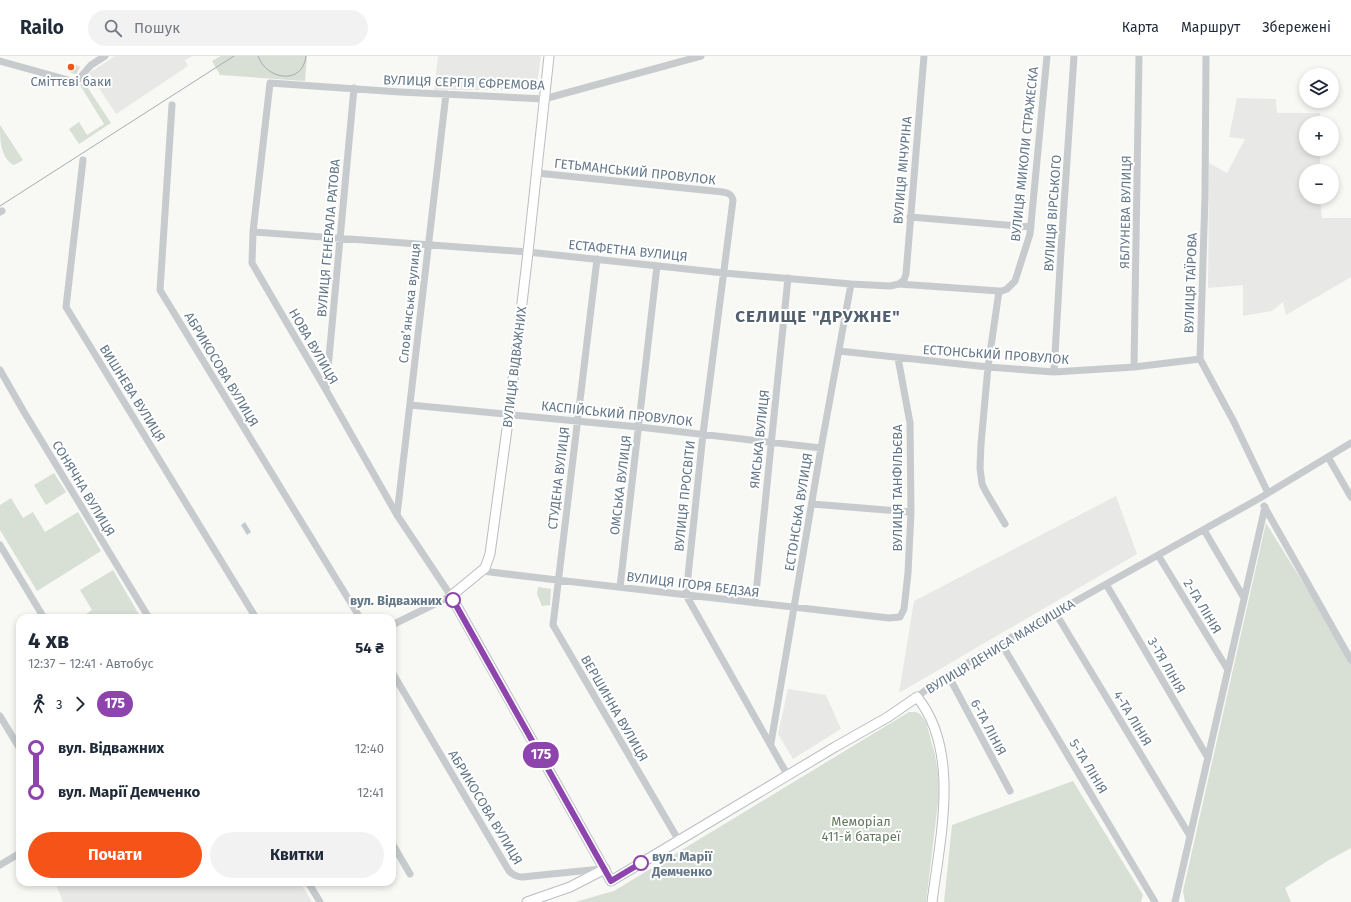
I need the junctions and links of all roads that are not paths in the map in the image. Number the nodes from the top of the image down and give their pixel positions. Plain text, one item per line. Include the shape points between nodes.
1 (105, 56) edge
2 (549, 56) edge
3 (701, 56) edge
4 (924, 56) edge
5 (1047, 56) edge
6 (1074, 56) edge
7 (1139, 56) edge
8 (1206, 56) edge
9 (0, 61) edge
10 (270, 82) joint
11 (354, 88) junction
12 (446, 94) junction
13 (544, 99) junction
14 (172, 105) dead end
15 (83, 160) dead end
16 (537, 173) junction
17 (730, 194) joint
18 (910, 217) junction
19 (1031, 227) junction
20 (254, 232) junction
21 (340, 239) junction
22 (428, 244) junction
23 (528, 252) junction
24 (597, 259) junction
25 (658, 266) junction
26 (724, 273) junction
27 (788, 278) junction
28 (851, 284) junction
29 (899, 284) junction
30 (999, 291) junction
31 (839, 351) junction
32 (898, 358) junction
33 (1200, 360) junction
34 (988, 367) junction
35 (1134, 368) junction
36 (0, 370) edge
37 (1054, 372) junction
38 (326, 390) junction
39 (410, 405) junction
40 (509, 414) junction
41 (578, 421) junction
42 (639, 427) junction
43 (703, 434) junction
44 (771, 441) junction
45 (1351, 443) edge
46 (821, 448) junction
47 (1328, 457) junction
48 (1268, 493) junction
49 (1351, 497) edge
50 (1260, 498) junction
51 (812, 504) junction
52 (1265, 507) junction
53 (911, 512) junction
54 (397, 515) junction
55 (1005, 524) dead end
56 (1204, 530) junction
57 (0, 545) edge
58 (1158, 555) junction
59 (482, 571) junction
60 (557, 580) junction
61 (1106, 584) junction
62 (620, 587) junction
63 (686, 595) junction
64 (451, 596) junction
65 (1244, 598) junction
66 (755, 603) junction
67 (794, 607) junction
68 (1055, 612) junction
69 (42, 614) edge
70 (147, 614) edge
71 (254, 614) edge
72 (358, 614) edge
73 (900, 617) joint
74 (396, 623) edge
75 (1001, 643) junction
76 (1351, 660) edge
77 (1228, 670) junction
78 (948, 675) junction
79 (396, 679) edge
80 (917, 697) junction
81 (0, 716) edge
82 (16, 742) edge
83 (770, 743) junction
84 (1208, 758) junction
85 (788, 776) junction
86 (1010, 791) dead end
87 (1190, 836) junction
88 (679, 841) junction
89 (396, 850) edge
90 (16, 855) edge
91 (0, 865) edge
92 (605, 869) junction
93 (410, 874) dead end
94 (310, 886) edge
95 (1150, 893) junction
96 (320, 902) edge
97 (527, 902) edge
98 (932, 902) edge
99 (1148, 902) edge
100 (1155, 902) edge
101 (1175, 902) edge

1 - 9 street via 91,65 78,80 72,81
2 - 13 street, ВУЛИЦЯ ВІДВАЖНИХ
3 - 13 street, ВУЛИЦЯ СЕРГІЯ ЄФРЕМОВА
4 - 18 street, ВУЛИЦЯ МІЧУРІНА
5 - 19 street, ВУЛИЦЯ МИКОЛИ СТРАЖЕСКА
6 - 37 street, ВУЛИЦЯ ВІРСЬКОГО
7 - 35 street, ЯБЛУНЕВА ВУЛИЦЯ
8 - 33 street, ВУЛИЦЯ ТАЇРОВА
10 - 11 street, ВУЛИЦЯ СЕРГІЯ ЄФРЕМОВА
10 - 20 street, НОВА ВУЛИЦЯ
11 - 12 street, ВУЛИЦЯ СЕРГІЯ ЄФРЕМОВА
11 - 21 street, ВУЛИЦЯ ГЕНЕРАЛА РАТОВА
12 - 13 street, ВУЛИЦЯ СЕРГІЯ ЄФРЕМОВА
12 - 22 street, Словʼянська вулиця
13 - 16 street, ВУЛИЦЯ ВІДВАЖНИХ
14 - 72 street, АБРИКОСОВА ВУЛИЦЯ via 160,290
15 - 71 street, ВИШНЕВА ВУЛИЦЯ via 66,307
16 - 17 street, ГЕТЬМАНСЬКИЙ ПРОВУЛОК
16 - 23 street, ВУЛИЦЯ ВІДВАЖНИХ
17 - 26 street, ВУЛИЦЯ ПРОСВІТИ via 733,200
18 - 19 street
18 - 29 street, ВУЛИЦЯ МІЧУРІНА via 906,274
19 - 30 street, ВУЛИЦЯ МИКОЛИ СТРАЖЕСКА via 1015,280 1007,289
20 - 21 street, ЕСТАФЕТНА ВУЛИЦЯ
20 - 38 street, НОВА ВУЛИЦЯ via 252,263
21 - 22 street, ЕСТАФЕТНА ВУЛИЦЯ
21 - 38 street, ВУЛИЦЯ ГЕНЕРАЛА РАТОВА
22 - 23 street, ЕСТАФЕТНА ВУЛИЦЯ
22 - 39 street, Словʼянська вулиця
23 - 24 street, ЕСТАФЕТНА ВУЛИЦЯ
23 - 40 street, ВУЛИЦЯ ВІДВАЖНИХ
24 - 25 street, ЕСТАФЕТНА ВУЛИЦЯ
24 - 41 street, СТУДЕНА ВУЛИЦЯ
25 - 26 street, ЕСТАФЕТНА ВУЛИЦЯ
25 - 42 street, ОМСЬКА ВУЛИЦЯ
26 - 27 street, ЕСТАФЕТНА ВУЛИЦЯ
26 - 43 street, ВУЛИЦЯ ПРОСВІТИ
27 - 28 street, ЕСТАФЕТНА ВУЛИЦЯ
27 - 44 street, ЯМСЬКА ВУЛИЦЯ
28 - 29 street, ЕСТАФЕТНА ВУЛИЦЯ
28 - 31 street, ЕСТОНСЬКА ВУЛИЦЯ
29 - 30 street, ЕСТАФЕТНА ВУЛИЦЯ
30 - 34 street
31 - 32 street, ЕСТОНСЬКИЙ ПРОВУЛОК
31 - 46 street, ЕСТОНСЬКА ВУЛИЦЯ
32 - 34 street, ЕСТОНСЬКИЙ ПРОВУЛОК
32 - 53 street, ВУЛИЦЯ ТАНФІЛЬЄВА via 910,423
33 - 35 street, ЕСТОНСЬКИЙ ПРОВУЛОК
33 - 48 street via 1234,422
34 - 37 street, ЕСТОНСЬКИЙ ПРОВУЛОК
34 - 55 street via 980,477
35 - 37 street, ЕСТОНСЬКИЙ ПРОВУЛОК
36 - 70 street, СОНЯЧНА ВУЛИЦЯ
38 - 54 street, НОВА ВУЛИЦЯ
39 - 40 street, КАСПІЙСЬКИЙ ПРОВУЛОК
39 - 54 street, Словʼянська вулиця
40 - 41 street, КАСПІЙСЬКИЙ ПРОВУЛОК
40 - 59 street, ВУЛИЦЯ ВІДВАЖНИХ via 490,554
41 - 42 street, КАСПІЙСЬКИЙ ПРОВУЛОК
41 - 60 street, СТУДЕНА ВУЛИЦЯ
42 - 43 street, КАСПІЙСЬКИЙ ПРОВУЛОК
42 - 62 street, ОМСЬКА ВУЛИЦЯ
43 - 44 street, КАСПІЙСЬКИЙ ПРОВУЛОК
43 - 63 street, ВУЛИЦЯ ПРОСВІТИ
44 - 46 street, КАСПІЙСЬКИЙ ПРОВУЛОК
44 - 66 street, ЯМСЬКА ВУЛИЦЯ
45 - 47 street, ВУЛИЦЯ ДЕНИСА МАКСИШКА
46 - 51 street, ЕСТОНСЬКА ВУЛИЦЯ
47 - 48 street, ВУЛИЦЯ ДЕНИСА МАКСИШКА
47 - 49 street
48 - 50 street, ВУЛИЦЯ ДЕНИСА МАКСИШКА
50 - 52 street
50 - 56 street, ВУЛИЦЯ ДЕНИСА МАКСИШКА
51 - 53 street
51 - 67 street, ЕСТОНСЬКА ВУЛИЦЯ
52 - 65 street
52 - 76 street
53 - 73 street, ВУЛИЦЯ ТАНФІЛЬЄВА via 908,573 904,609
54 - 64 street, НОВА ВУЛИЦЯ
56 - 58 street, ВУЛИЦЯ ДЕНИСА МАКСИШКА
56 - 65 street
57 - 69 street
58 - 61 street, ВУЛИЦЯ ДЕНИСА МАКСИШКА
58 - 77 street, 2-ГА ЛІНІЯ
59 - 60 street, ВУЛИЦЯ ІГОРЯ БЕДЗАЯ
59 - 64 street, ВУЛИЦЯ ВІДВАЖНИХ
60 - 62 street, ВУЛИЦЯ ІГОРЯ БЕДЗАЯ
60 - 88 street, ВЕРШИННА ВУЛИЦЯ via 554,628
61 - 68 street, ВУЛИЦЯ ДЕНИСА МАКСИШКА
61 - 84 street, 3-ТЯ ЛІНІЯ
62 - 63 street, ВУЛИЦЯ ІГОРЯ БЕДЗАЯ
63 - 66 street, ВУЛИЦЯ ІГОРЯ БЕДЗАЯ
63 - 83 street
64 - 74 street, ВУЛИЦЯ ВІДВАЖНИХ
64 - 92 street
65 - 77 street
66 - 67 street, ВУЛИЦЯ ІГОРЯ БЕДЗАЯ
67 - 73 street, ВУЛИЦЯ ІГОРЯ БЕДЗАЯ via 889,618
67 - 83 street, ЕСТОНСЬКА ВУЛИЦЯ
68 - 75 street, ВУЛИЦЯ ДЕНИСА МАКСИШКА
68 - 87 street, 4-ТА ЛІНІЯ
75 - 78 street, ВУЛИЦЯ ДЕНИСА МАКСИШКА
75 - 95 street, 5-ТА ЛІНІЯ
77 - 84 street
78 - 80 street, ВУЛИЦЯ ДЕНИСА МАКСИШКА
78 - 86 street, 6-ТА ЛІНІЯ
79 - 92 street, АБРИКОСОВА ВУЛИЦЯ via 513,875 522,877
80 - 85 street, ВУЛИЦЯ ДЕНИСА МАКСИШКА
80 - 98 street via 934,726 944,785
81 - 82 street
83 - 85 street
84 - 87 street
85 - 88 street, ВУЛИЦЯ ДЕНИСА МАКСИШКА
87 - 101 street
88 - 92 street, ВУЛИЦЯ ДЕНИСА МАКСИШКА via 611,881
89 - 93 street
90 - 91 street
92 - 97 street via 570,887
94 - 96 street
95 - 99 street
95 - 100 street, 5-ТА ЛІНІЯ

